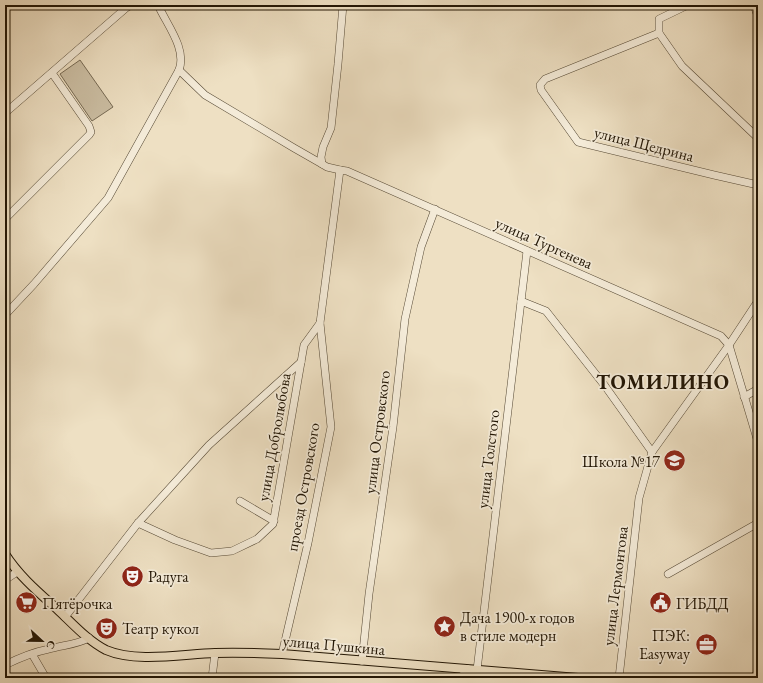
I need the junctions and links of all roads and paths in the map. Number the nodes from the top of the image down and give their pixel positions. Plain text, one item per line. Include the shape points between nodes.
1 (131, 5) edge
2 (158, 5) edge
3 (343, 5) edge
4 (688, 5) edge
5 (754, 5) edge
6 (758, 17) edge
7 (659, 33) junction
8 (179, 70) junction
9 (52, 73) junction
10 (5, 113) edge
11 (758, 138) edge
12 (322, 164) junction
13 (342, 170) junction
14 (758, 185) edge
15 (435, 209) junction
16 (5, 219) edge
17 (527, 251) junction
18 (521, 301) junction
19 (758, 301) edge
20 (5, 315) edge
21 (320, 323) junction
22 (729, 345) junction
23 (301, 362) junction
24 (758, 389) edge
25 (744, 396) junction
26 (758, 442) edge
27 (652, 452) junction
28 (240, 500) dead end
29 (274, 521) junction
30 (138, 523) junction
31 (758, 523) edge
32 (5, 554) edge
33 (17, 572) junction
34 (668, 574) dead end
35 (5, 580) edge
36 (65, 617) junction
37 (90, 639) junction
38 (215, 653) junction
39 (32, 654) junction
40 (282, 654) junction
41 (362, 661) junction
42 (5, 665) edge
43 (472, 670) junction
44 (758, 675) edge
45 (46, 678) edge
46 (212, 678) edge
47 (460, 678) edge
48 (578, 678) edge
49 (618, 678) edge
50 (753, 678) edge

1 - 9 street
2 - 8 street via 179,45
3 - 12 street via 331,128 323,147
4 - 7 street via 659,19
5 - 6 street
7 - 11 street via 682,66
7 - 14 street, улица Щедрина via 545,79 540,85 541,90 578,142
8 - 12 street, улица Тургенева via 205,95
8 - 20 street via 108,198
9 - 10 street
9 - 16 street via 91,132
12 - 13 street, улица Тургенева
13 - 15 street, улица Тургенева
13 - 21 street, проезд Островского
15 - 17 street, улица Тургенева
15 - 41 street, улица Островского via 421,247 405,319
17 - 18 street, улица Толстого
17 - 22 street, улица Тургенева via 721,336
18 - 27 street via 546,311 605,386
18 - 43 street, улица Толстого
19 - 22 street, улица Лермонтова
21 - 23 street via 304,345
21 - 40 street, проезд Островского via 331,426 308,543
22 - 25 street
22 - 27 street, улица Лермонтова
23 - 29 street, улица Добролюбова
23 - 30 street, улица Добролюбова via 209,445
24 - 25 street
25 - 26 street
27 - 49 street, улица Лермонтова via 639,498
28 - 29 street
29 - 30 street, улица Добролюбова via 257,539 232,551 211,553
30 - 36 street, улица Добролюбова
31 - 34 street
32 - 33 main road, улица Пушкина
33 - 35 street
33 - 36 main road, улица Пушкина
36 - 37 main road, улица Пушкина
37 - 38 main road, улица Пушкина via 106,650 125,655
37 - 39 street
38 - 40 main road, улица Пушкина
38 - 46 street
39 - 42 street
39 - 45 street
40 - 41 main road, улица Пушкина
41 - 43 main road, улица Пушкина
43 - 47 street
43 - 48 main road, улица Пушкина
44 - 50 main road

